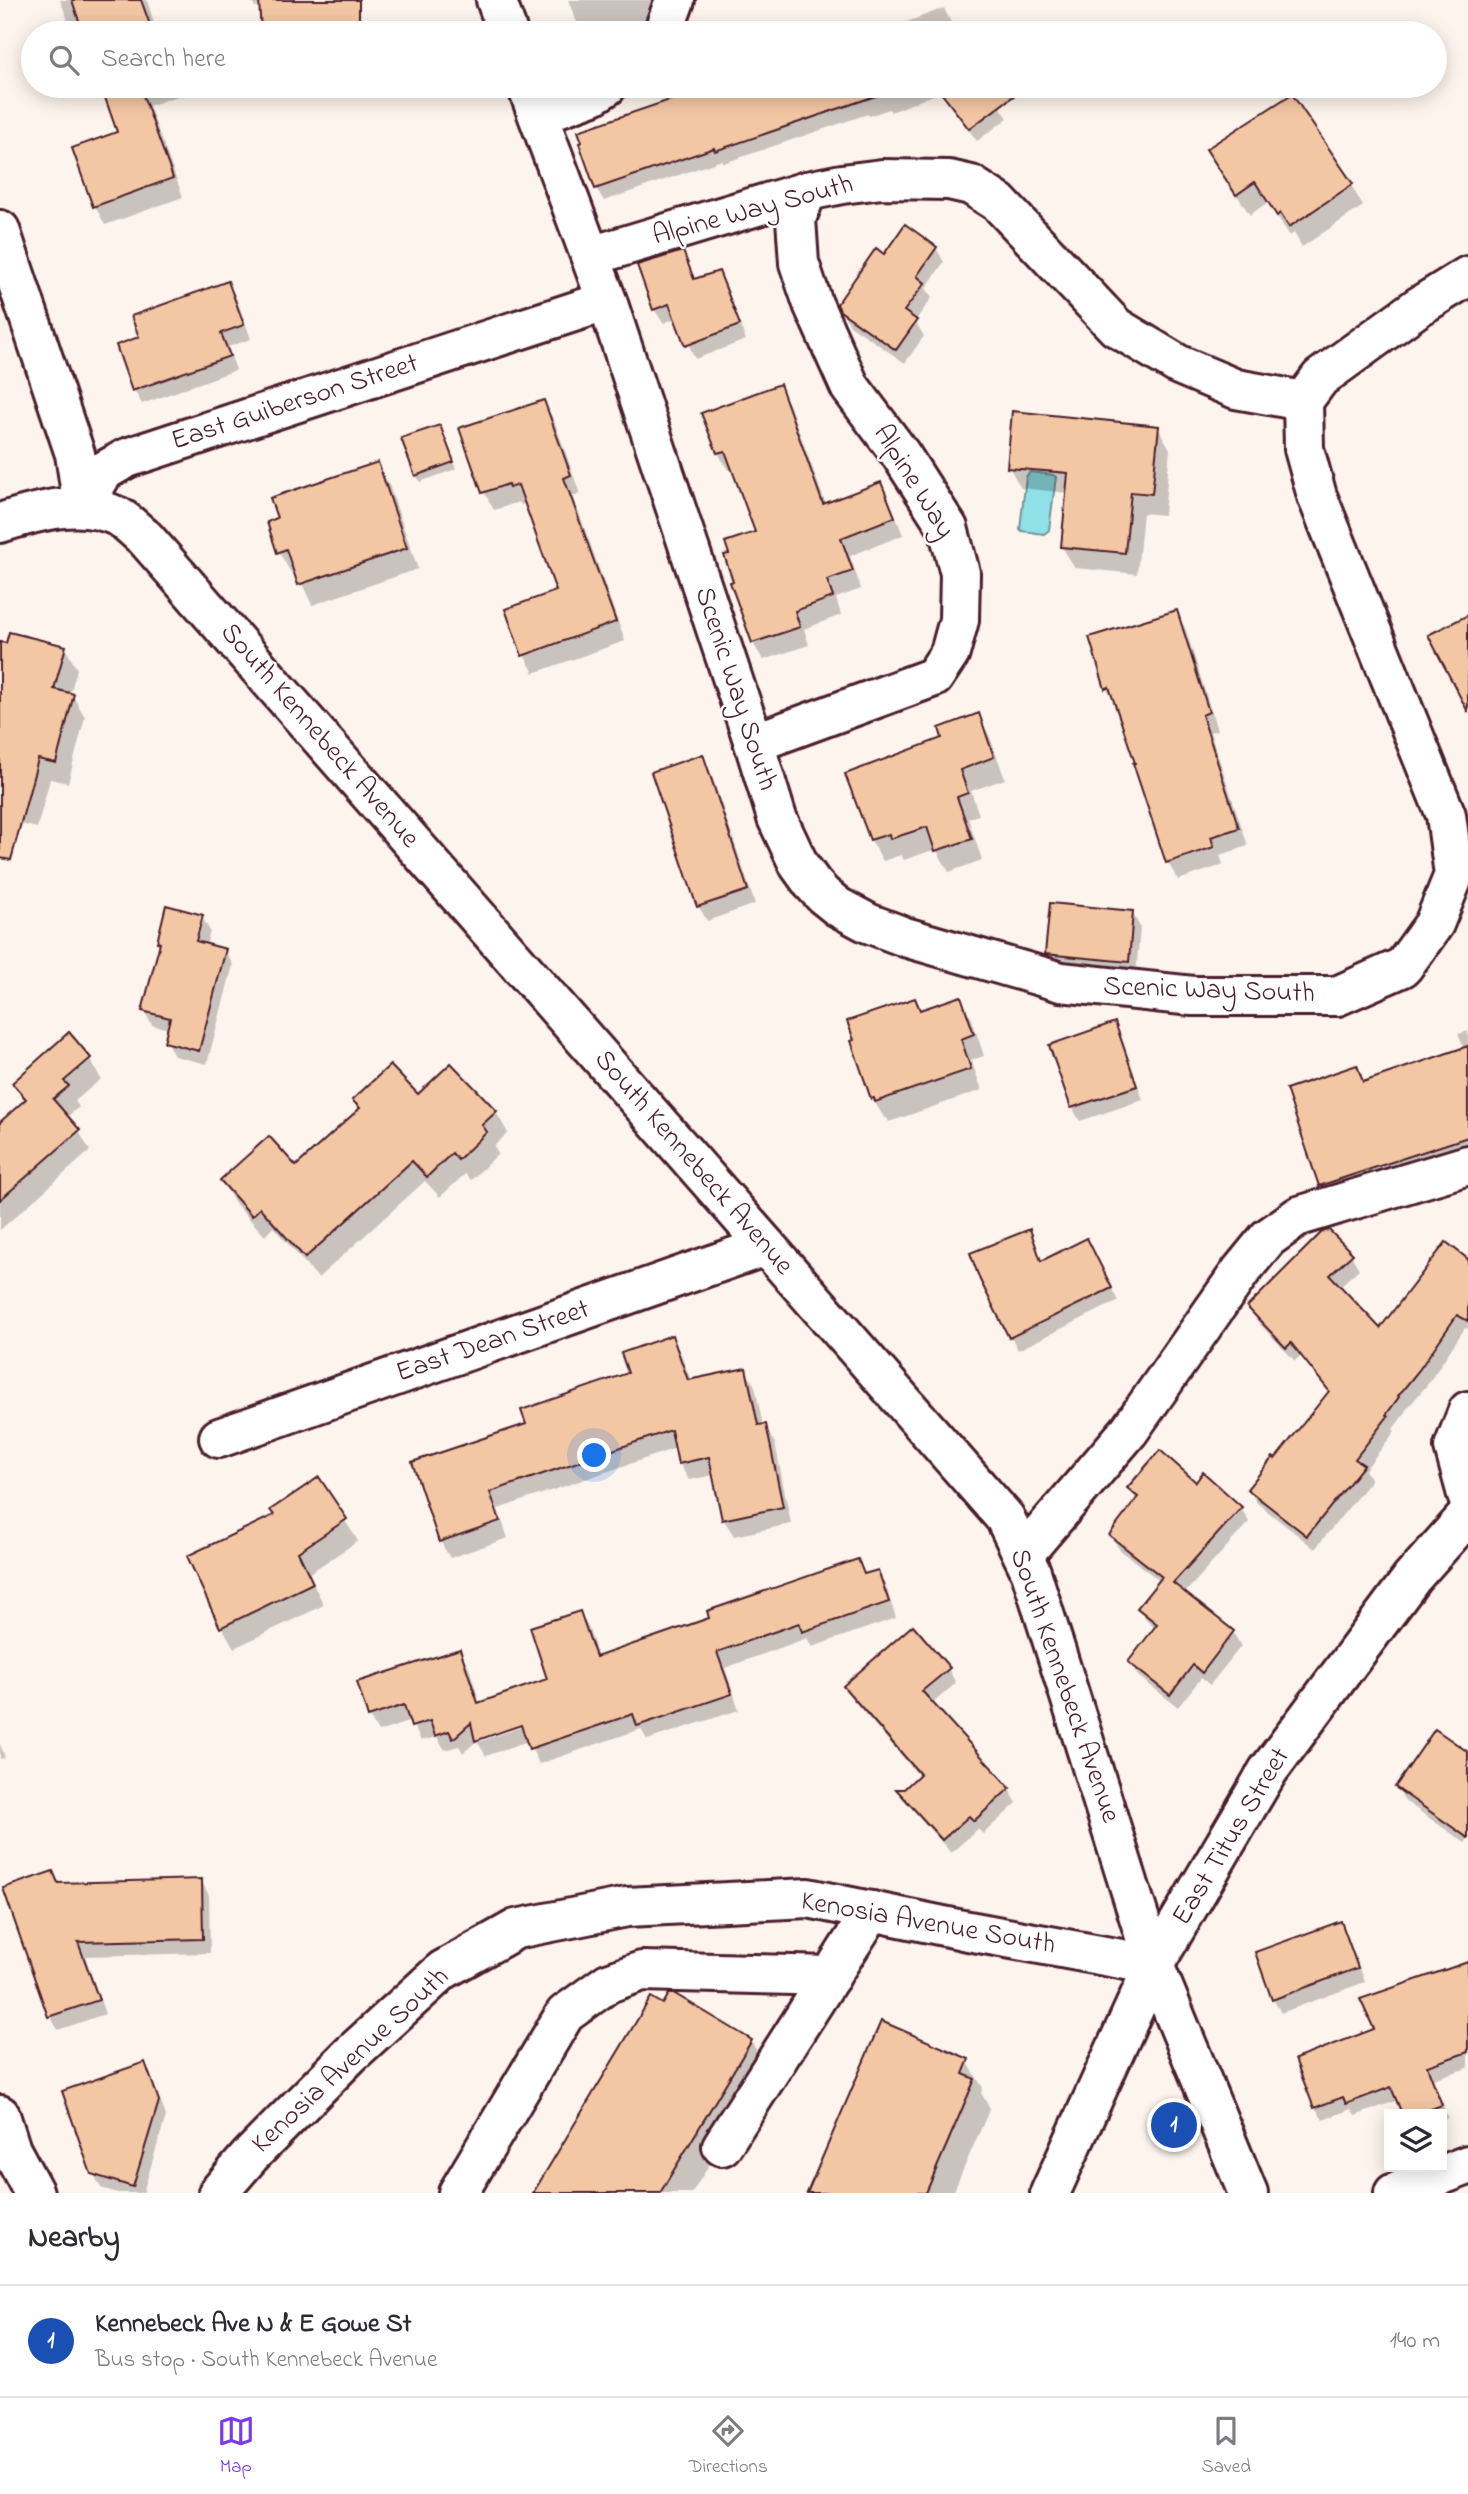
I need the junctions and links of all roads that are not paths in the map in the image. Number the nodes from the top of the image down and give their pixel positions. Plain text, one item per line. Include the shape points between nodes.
1 (496, 0) edge
2 (675, 0) edge
3 (504, 21) edge
4 (667, 21) edge
5 (563, 98) edge
6 (533, 101) edge
7 (807, 191) junction
8 (0, 230) edge
9 (591, 256) junction
10 (1468, 276) edge
11 (607, 301) junction
12 (1303, 401) junction
13 (83, 506) junction
14 (0, 523) edge
15 (754, 743) junction
16 (1468, 1164) edge
17 (766, 1247) junction
18 (1468, 1411) edge
19 (219, 1438) dead end
20 (1468, 1498) edge
21 (1468, 1515) edge
22 (1023, 1555) junction
23 (872, 1911) junction
24 (1154, 1965) junction
25 (831, 1976) junction
26 (0, 2115) edge
27 (722, 2146) dead end
28 (1468, 2165) edge
29 (34, 2193) edge
30 (218, 2193) edge
31 (458, 2193) edge
32 (1050, 2193) edge
33 (1248, 2193) edge
34 (1394, 2193) edge

1 - 3 street
2 - 4 street
5 - 6 street
6 - 9 street, Scenic Way South
7 - 9 street, Alpine Way South
7 - 12 street, Alpine Way South via 882,180 949,180 971,185 999,203 1116,327 1179,365 1236,389
7 - 15 street, Alpine Way via 796,219 799,263 813,304 850,387 948,528 960,573 958,620 950,653 934,677
8 - 13 street via 75,454
9 - 11 street, Scenic Way South
10 - 12 street via 1320,378
11 - 13 street, East Guiberson Street via 127,458 104,471
11 - 15 street, Scenic Way South
12 - 15 street, Scenic Way South via 1304,449 1317,496 1446,815 1454,876 1434,924 1403,967 1336,996 1193,996 1061,982 905,937 838,907 812,883 777,818
13 - 14 street via 45,510
13 - 17 street, South Kennebeck Avenue via 119,517 145,538
16 - 22 street via 1299,1216 1268,1238 1129,1431
17 - 19 street, East Dean Street
17 - 22 street, South Kennebeck Avenue via 1005,1518
18 - 20 street via 1454,1447
21 - 24 street, East Titus Street via 1412,1578 1268,1772
22 - 24 street, South Kennebeck Avenue
23 - 24 street, Kenosia Avenue South
23 - 25 street
23 - 30 street, Kenosia Avenue South via 808,1898 627,1907 516,1929 443,1970 351,2054
24 - 32 street, East Titus Street
24 - 33 street, South Kennebeck Avenue
25 - 27 street
25 - 31 street via 642,1971 608,1983 565,2014
26 - 29 street via 11,2150
28 - 34 street

